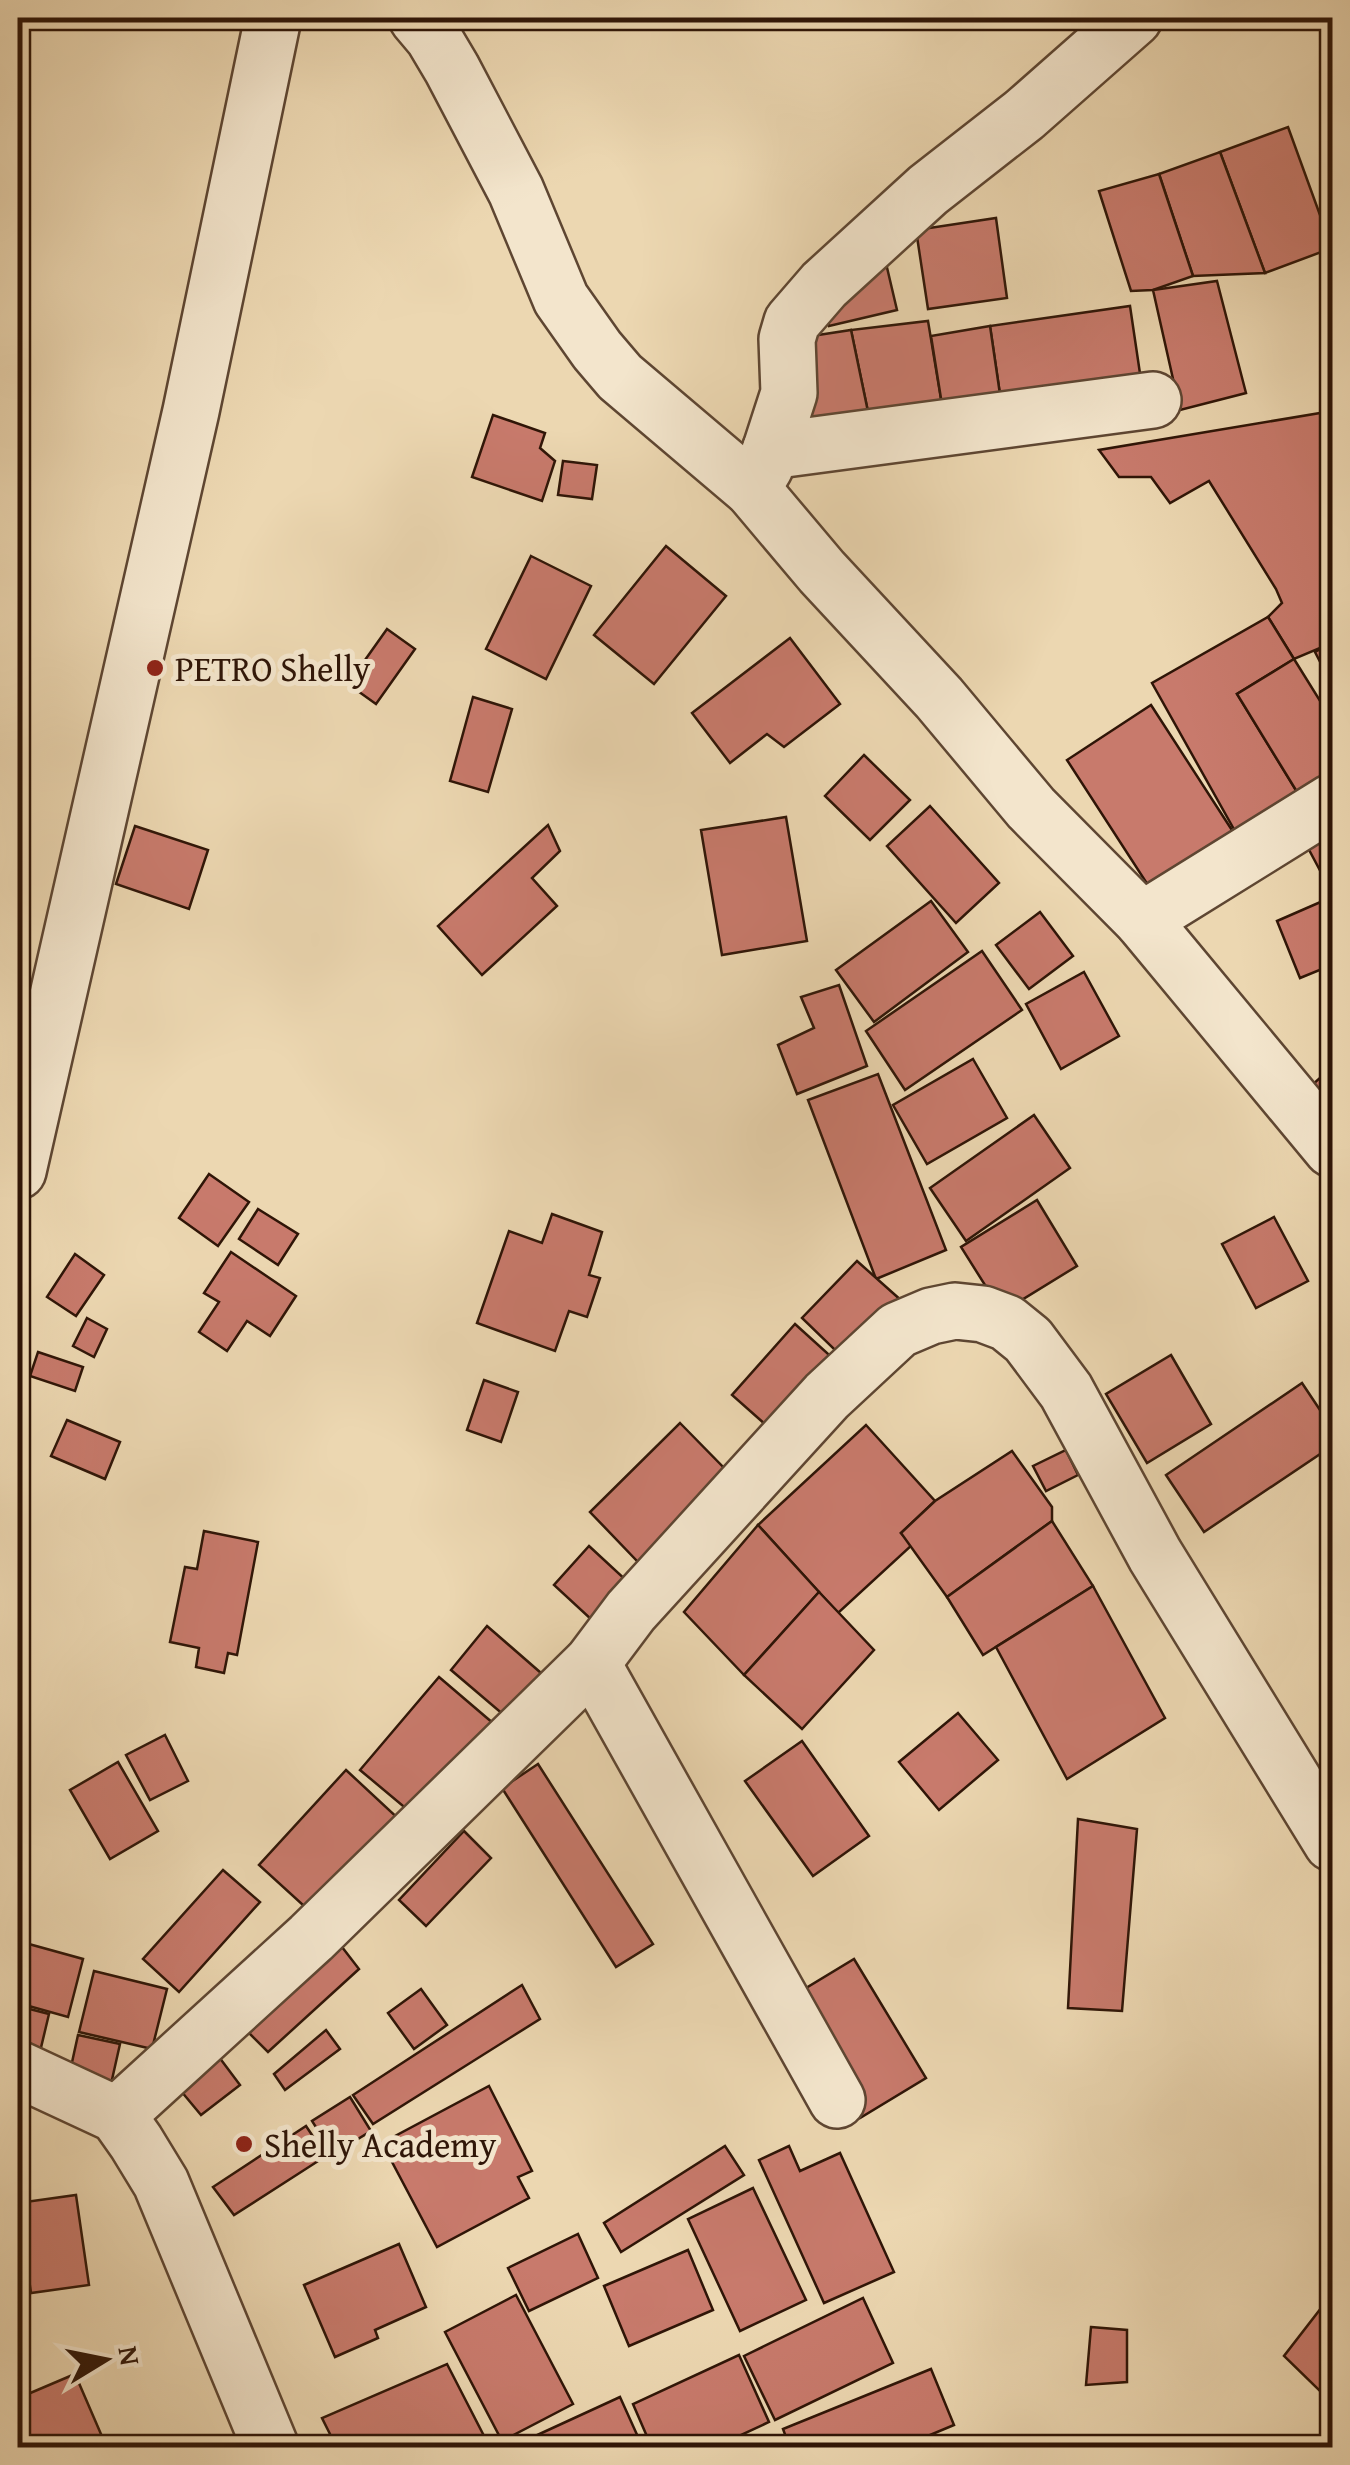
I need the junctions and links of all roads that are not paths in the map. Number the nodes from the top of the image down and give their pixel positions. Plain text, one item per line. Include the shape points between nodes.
1 (273, 18) edge
2 (417, 18) edge
3 (1134, 18) edge
4 (1154, 400) dead end
5 (761, 470) junction
6 (1332, 802) edge
7 (1142, 920) junction
8 (1332, 1149) edge
9 (18, 1172) edge
10 (592, 1663) junction
11 (1332, 1843) edge
12 (18, 2069) edge
13 (838, 2100) dead end
14 (117, 2116) junction
15 (271, 2448) edge

1 - 9 street
2 - 5 street via 452,69 516,191 561,299 597,350 620,377
3 - 5 street via 928,190 792,322 788,393
4 - 5 street
5 - 7 street via 822,572 1031,808
6 - 7 street
7 - 8 street
10 - 11 street via 814,1410 898,1330 955,1311 984,1314 1028,1340 1066,1390 1155,1554
10 - 13 street
10 - 14 street via 311,1938
12 - 14 street
14 - 15 street via 161,2183

